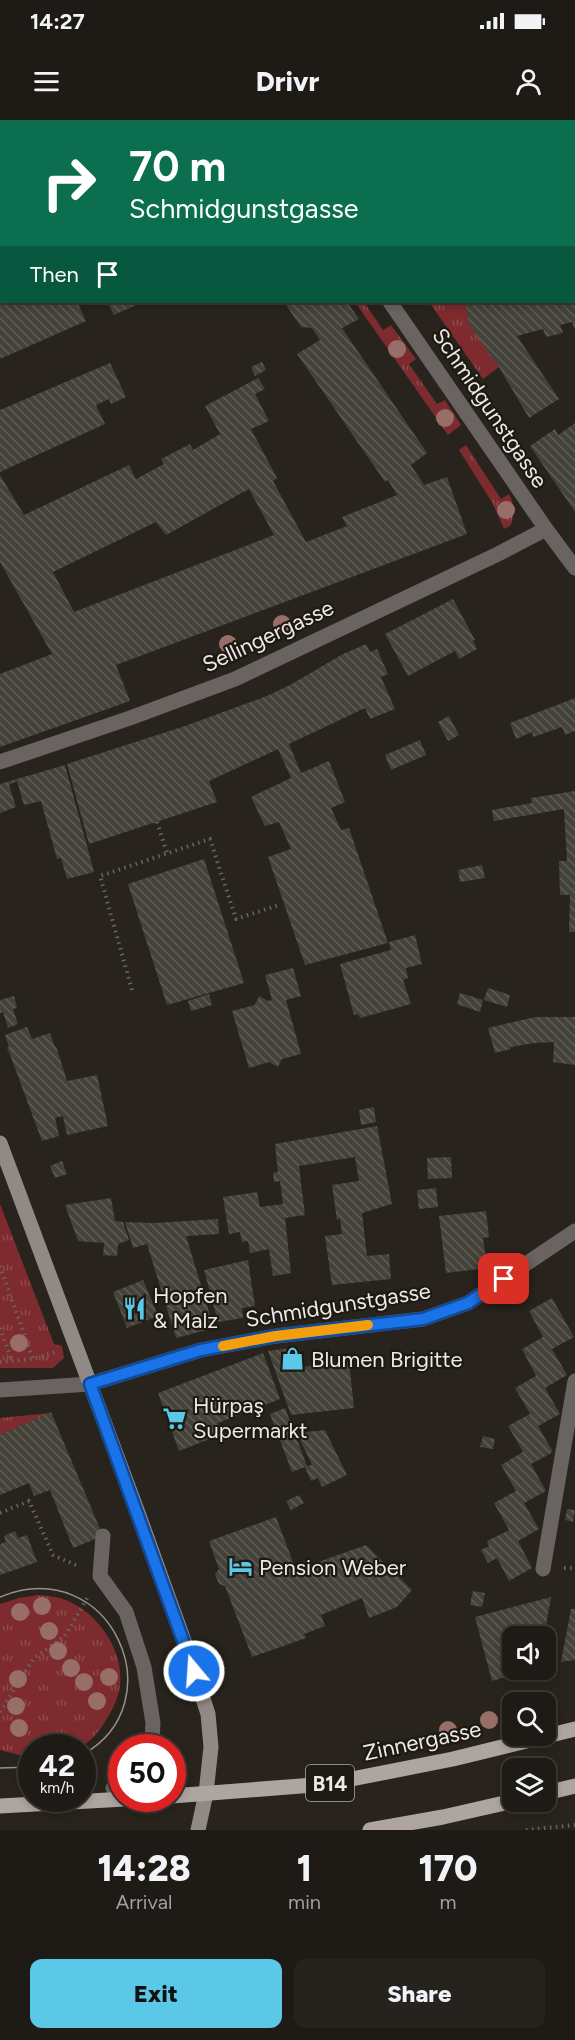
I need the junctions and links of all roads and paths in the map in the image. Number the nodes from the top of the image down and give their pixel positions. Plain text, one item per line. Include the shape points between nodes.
1 (391, 303) edge
2 (546, 529) junction
3 (575, 568) edge
4 (0, 762) edge
5 (157, 822) dead end
6 (168, 853) junction
7 (279, 905) dead end
8 (132, 990) dead end
9 (0, 1143) edge
10 (575, 1231) edge
11 (0, 1266) edge
12 (0, 1328) edge
13 (63, 1350) dead end
14 (33, 1359) junction
15 (12, 1361) junction
16 (0, 1362) edge
17 (575, 1381) edge
18 (90, 1384) junction
19 (22, 1388) junction
20 (0, 1390) edge
21 (0, 1513) edge
22 (103, 1536) dead end
23 (53, 1555) dead end
24 (543, 1569) dead end
25 (89, 1595) dead end
26 (0, 1712) edge
27 (575, 1729) edge
28 (154, 1734) edge
29 (575, 1786) edge
30 (556, 1791) edge
31 (206, 1793) junction
32 (186, 1795) edge
33 (108, 1800) edge
34 (502, 1804) edge
35 (0, 1806) edge
36 (575, 1825) edge
37 (198, 1830) edge
38 (370, 1830) edge
39 (526, 1830) edge

1 - 2 street, Schmidgunstgasse
2 - 3 street, Schmidgunstgasse
2 - 4 street, Sellingergasse via 235,679
5 - 6 path
6 - 7 path via 210,839 236,919
6 - 8 path via 100,876
9 - 18 main road
10 - 18 street, Schmidgunstgasse via 468,1303 423,1319 276,1336 201,1350
11 - 14 path
12 - 15 path
13 - 14 path
14 - 15 path
15 - 16 path
15 - 19 path
17 - 24 street
18 - 19 street, Schmidgunstgasse
18 - 31 main road via 208,1714 211,1747
19 - 20 street, Schmidgunstgasse
21 - 23 path via 29,1501
22 - 28 street via 100,1576 126,1612 144,1667
25 - 26 path via 65,1636 34,1658
27 - 31 main road, Zinnergasse / B14 via 326,1784
29 - 30 main road
31 - 32 main road, B14
31 - 37 main road
33 - 35 main road
34 - 38 main road, B14
36 - 39 path

